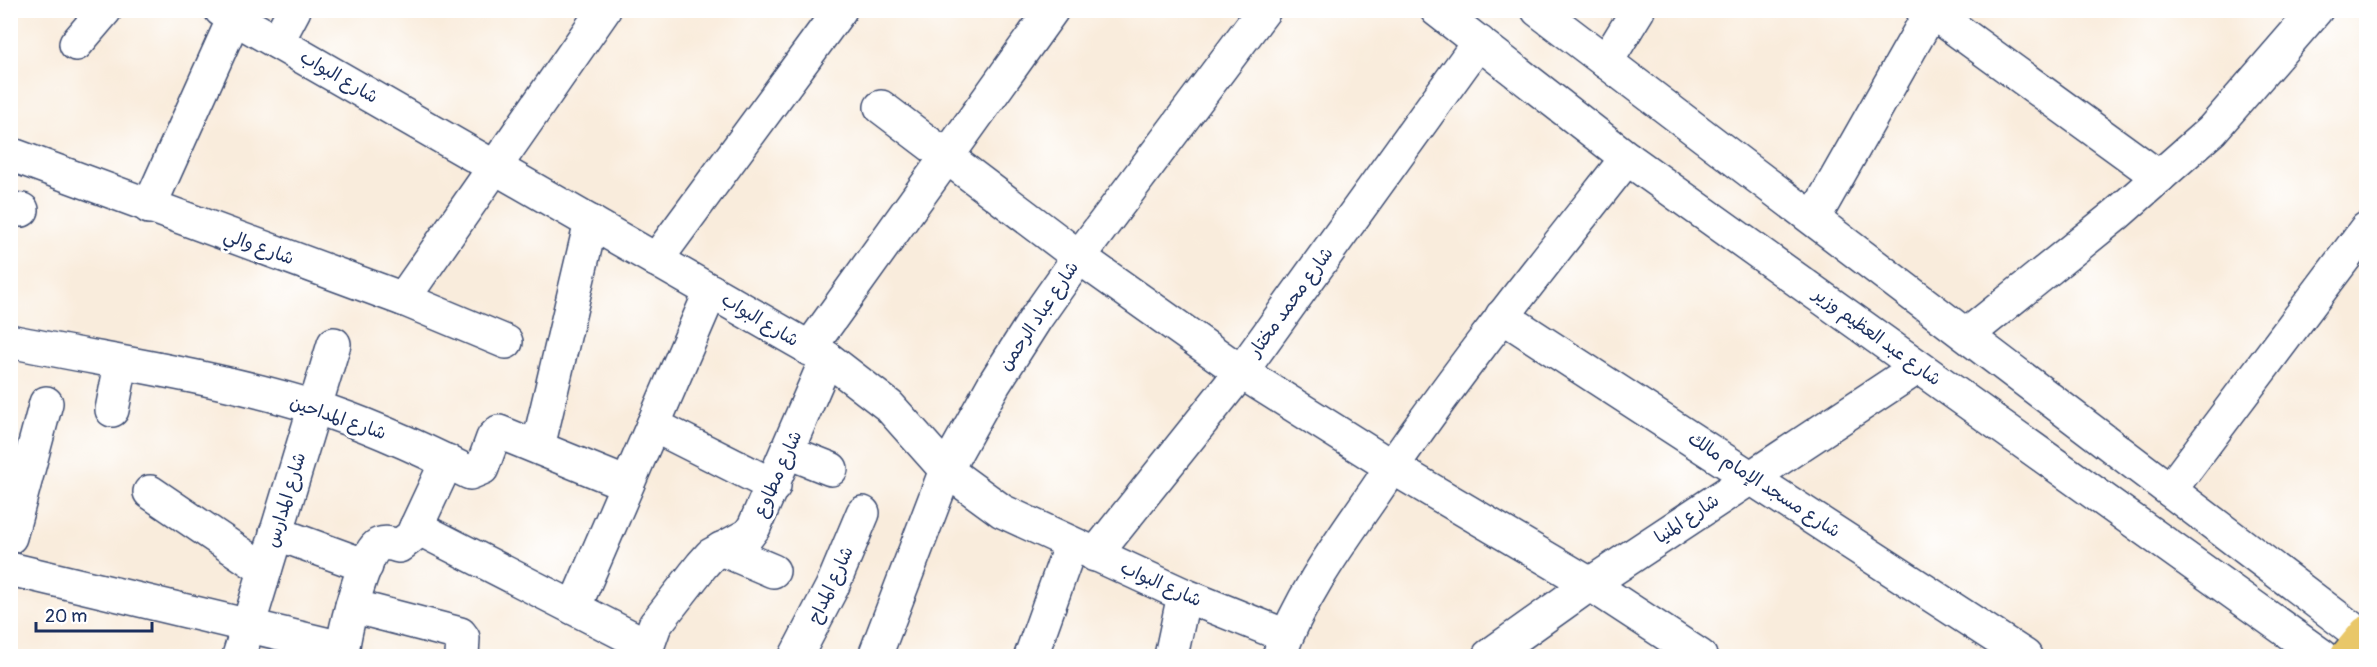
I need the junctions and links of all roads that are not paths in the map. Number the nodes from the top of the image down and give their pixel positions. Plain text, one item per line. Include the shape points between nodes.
1 (105, 10) edge
2 (294, 10) edge
3 (604, 10) edge
4 (840, 10) edge
5 (1052, 10) edge
6 (1264, 10) edge
7 (1437, 10) edge
8 (1538, 10) edge
9 (1638, 10) edge
10 (1932, 11) edge
11 (2316, 11) edge
12 (228, 14) edge
13 (277, 42) junction
14 (1479, 42) junction
15 (76, 44) dead end
16 (1606, 62) junction
17 (881, 107) dead end
18 (10, 154) edge
19 (947, 156) junction
20 (1627, 158) junction
21 (495, 165) junction
22 (2159, 177) junction
23 (149, 207) junction
24 (1814, 218) junction
25 (591, 222) junction
26 (2367, 230) edge
27 (1079, 256) junction
28 (656, 260) junction
29 (711, 291) junction
30 (403, 299) junction
31 (1502, 316) junction
32 (1967, 335) junction
33 (10, 341) edge
34 (506, 342) dead end
35 (334, 344) dead end
36 (818, 354) junction
37 (121, 364) junction
38 (1918, 367) junction
39 (1241, 372) junction
40 (46, 403) dead end
41 (315, 408) junction
42 (112, 410) dead end
43 (653, 425) junction
44 (538, 447) junction
45 (22, 450) edge
46 (788, 452) junction
47 (447, 461) junction
48 (1392, 467) junction
49 (831, 469) dead end
50 (946, 470) junction
51 (1751, 476) junction
52 (627, 484) junction
53 (774, 486) junction
54 (2170, 490) junction
55 (150, 492) dead end
56 (863, 513) dead end
57 (416, 527) junction
58 (276, 533) junction
59 (10, 537) edge
60 (721, 549) junction
61 (1083, 549) junction
62 (366, 566) junction
63 (10, 568) edge
64 (265, 570) junction
65 (774, 571) dead end
66 (1590, 584) junction
67 (1184, 595) junction
68 (352, 606) junction
69 (574, 608) junction
70 (248, 625) junction
71 (2359, 642) edge
72 (1283, 646) edge
73 (645, 651) edge
74 (342, 652) edge
75 (239, 657) edge
76 (462, 657) edge
77 (796, 657) edge
78 (875, 657) edge
79 (1031, 657) edge
80 (1171, 657) edge
81 (1489, 657) edge
82 (1700, 657) edge
83 (2025, 657) edge
84 (2322, 657) edge

1 - 15 street
2 - 13 street
3 - 21 street
4 - 28 street
5 - 19 street, شارع مطاوع
6 - 27 street, شارع عباد الرحمن
7 - 14 street, شارع عبد العظيم وزير
8 - 16 street
9 - 16 street
10 - 22 street
10 - 24 street
11 - 22 street via 2212,130
12 - 13 street, شارع البواب
12 - 23 street
13 - 21 street, شارع البواب
14 - 20 street, شارع عبد العظيم وزير
14 - 39 street, شارع محمد مختار
16 - 24 street
17 - 19 street
18 - 23 street, شارع والي
19 - 27 street
19 - 36 street, شارع مطاوع
20 - 31 street
20 - 38 street, شارع عبد العظيم وزير
21 - 25 street, شارع البواب
21 - 30 street
22 - 32 street
23 - 30 street, شارع والي
24 - 32 street
25 - 28 street, شارع البواب
25 - 44 street
26 - 54 street
27 - 39 street
27 - 50 street, شارع عباد الرحمن via 994,384
28 - 29 street, شارع البواب
29 - 36 street, شارع البواب
29 - 43 street
30 - 34 street, شارع والي
31 - 48 street
31 - 51 street, شارع مسجد الإمام مالك
32 - 54 street
33 - 37 street, شارع المداحين
35 - 41 street, شارع المدارس
36 - 46 street, شارع مطاوع
36 - 50 street, شارع البواب via 889,406
37 - 41 street, شارع المداحين via 254,391
37 - 42 street
38 - 51 street, شارع المنيا
38 - 84 street, شارع عبد العظيم وزير
39 - 48 street
39 - 61 street, شارع محمد مختار
40 - 45 street
41 - 47 street, شارع المداحين
41 - 58 street, شارع المدارس
43 - 52 street
43 - 53 street
44 - 47 street, شارع المداحين via 499,432 495,433 479,471 470,472
44 - 52 street, شارع المداحين
45 - 59 street
46 - 49 street
46 - 53 street, شارع مطاوع
47 - 57 street
48 - 66 street
48 - 72 street via 1327,562
50 - 61 street, شارع البواب via 1002,511
50 - 78 street, شارع عباد الرحمن
51 - 66 street, شارع المنيا
51 - 83 street, شارع مسجد الإمام مالك
52 - 69 street
53 - 60 street, شارع مطاوع via 748,535
54 - 71 street
55 - 64 street
56 - 77 street, شارع المداح via 832,587
57 - 62 street via 405,543 378,545
57 - 69 street
58 - 62 street
58 - 64 street, شارع المدارس
60 - 65 street
60 - 73 street, شارع مطاوع via 702,565 655,625
61 - 67 street, شارع البواب
61 - 79 street, شارع محمد مختار
62 - 68 street
63 - 70 street
64 - 70 street, شارع المدارس
66 - 81 street, شارع المنيا
66 - 82 street
67 - 72 street, شارع البواب
67 - 80 street
68 - 74 street
68 - 76 street via 460,634
69 - 73 street
70 - 74 street
70 - 75 street, شارع المدارس

